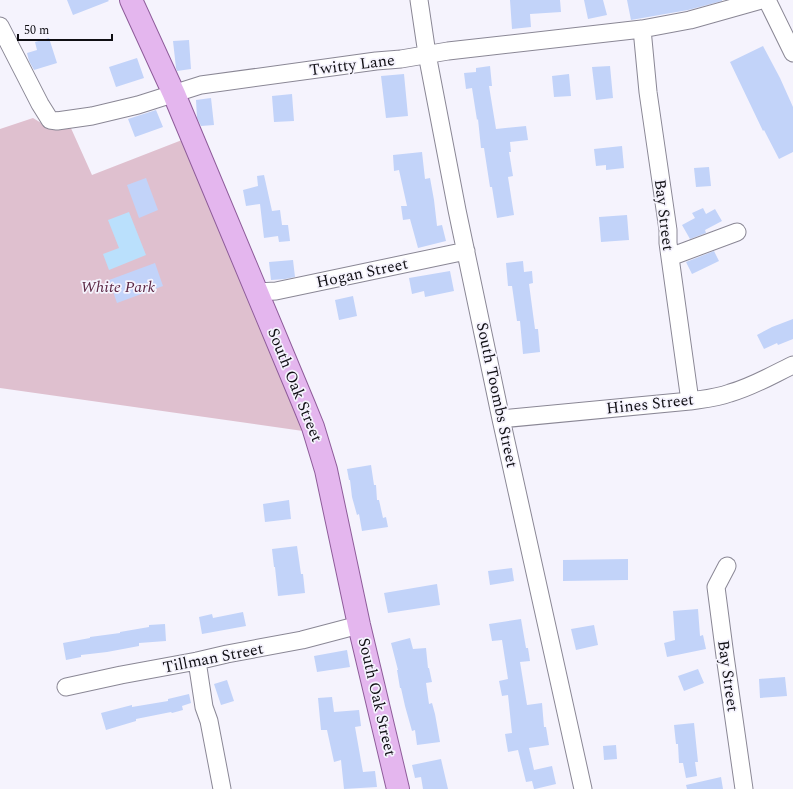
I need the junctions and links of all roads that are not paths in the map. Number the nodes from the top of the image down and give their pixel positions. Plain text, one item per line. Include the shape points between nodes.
1 (131, 0) edge
2 (419, 0) edge
3 (761, 0) edge
4 (767, 0) edge
5 (642, 29) junction
6 (1, 30) edge
7 (793, 53) edge
8 (427, 54) junction
9 (174, 94) junction
10 (737, 232) dead end
11 (466, 251) junction
12 (670, 257) junction
13 (257, 292) junction
14 (793, 365) edge
15 (690, 401) junction
16 (501, 419) junction
17 (727, 566) dead end
18 (360, 625) junction
19 (197, 661) junction
20 (66, 687) dead end
21 (222, 789) edge
22 (398, 789) edge
23 (583, 789) edge
24 (744, 789) edge

1 - 9 main road, South Oak Street
2 - 8 street, South Toombs Street
3 - 5 street, Twitty Lane via 690,20
4 - 7 street
5 - 8 street, Twitty Lane
5 - 12 street, Bay Street
6 - 9 street, Twitty Lane via 50,120 92,116
8 - 9 street, Twitty Lane via 201,85
8 - 11 street, South Toombs Street
9 - 13 main road, South Oak Street
10 - 12 street
11 - 13 street, Hogan Street via 276,291
11 - 16 street, South Toombs Street
12 - 15 street, Bay Street
13 - 18 main road, South Oak Street via 320,448
14 - 15 street, Hines Street via 730,393
15 - 16 street, Hines Street
16 - 23 street, South Toombs Street
17 - 24 street, Bay Street via 716,587
18 - 19 street, Tillman Street via 302,640
18 - 22 main road, South Oak Street
19 - 20 street, Tillman Street
19 - 21 street

